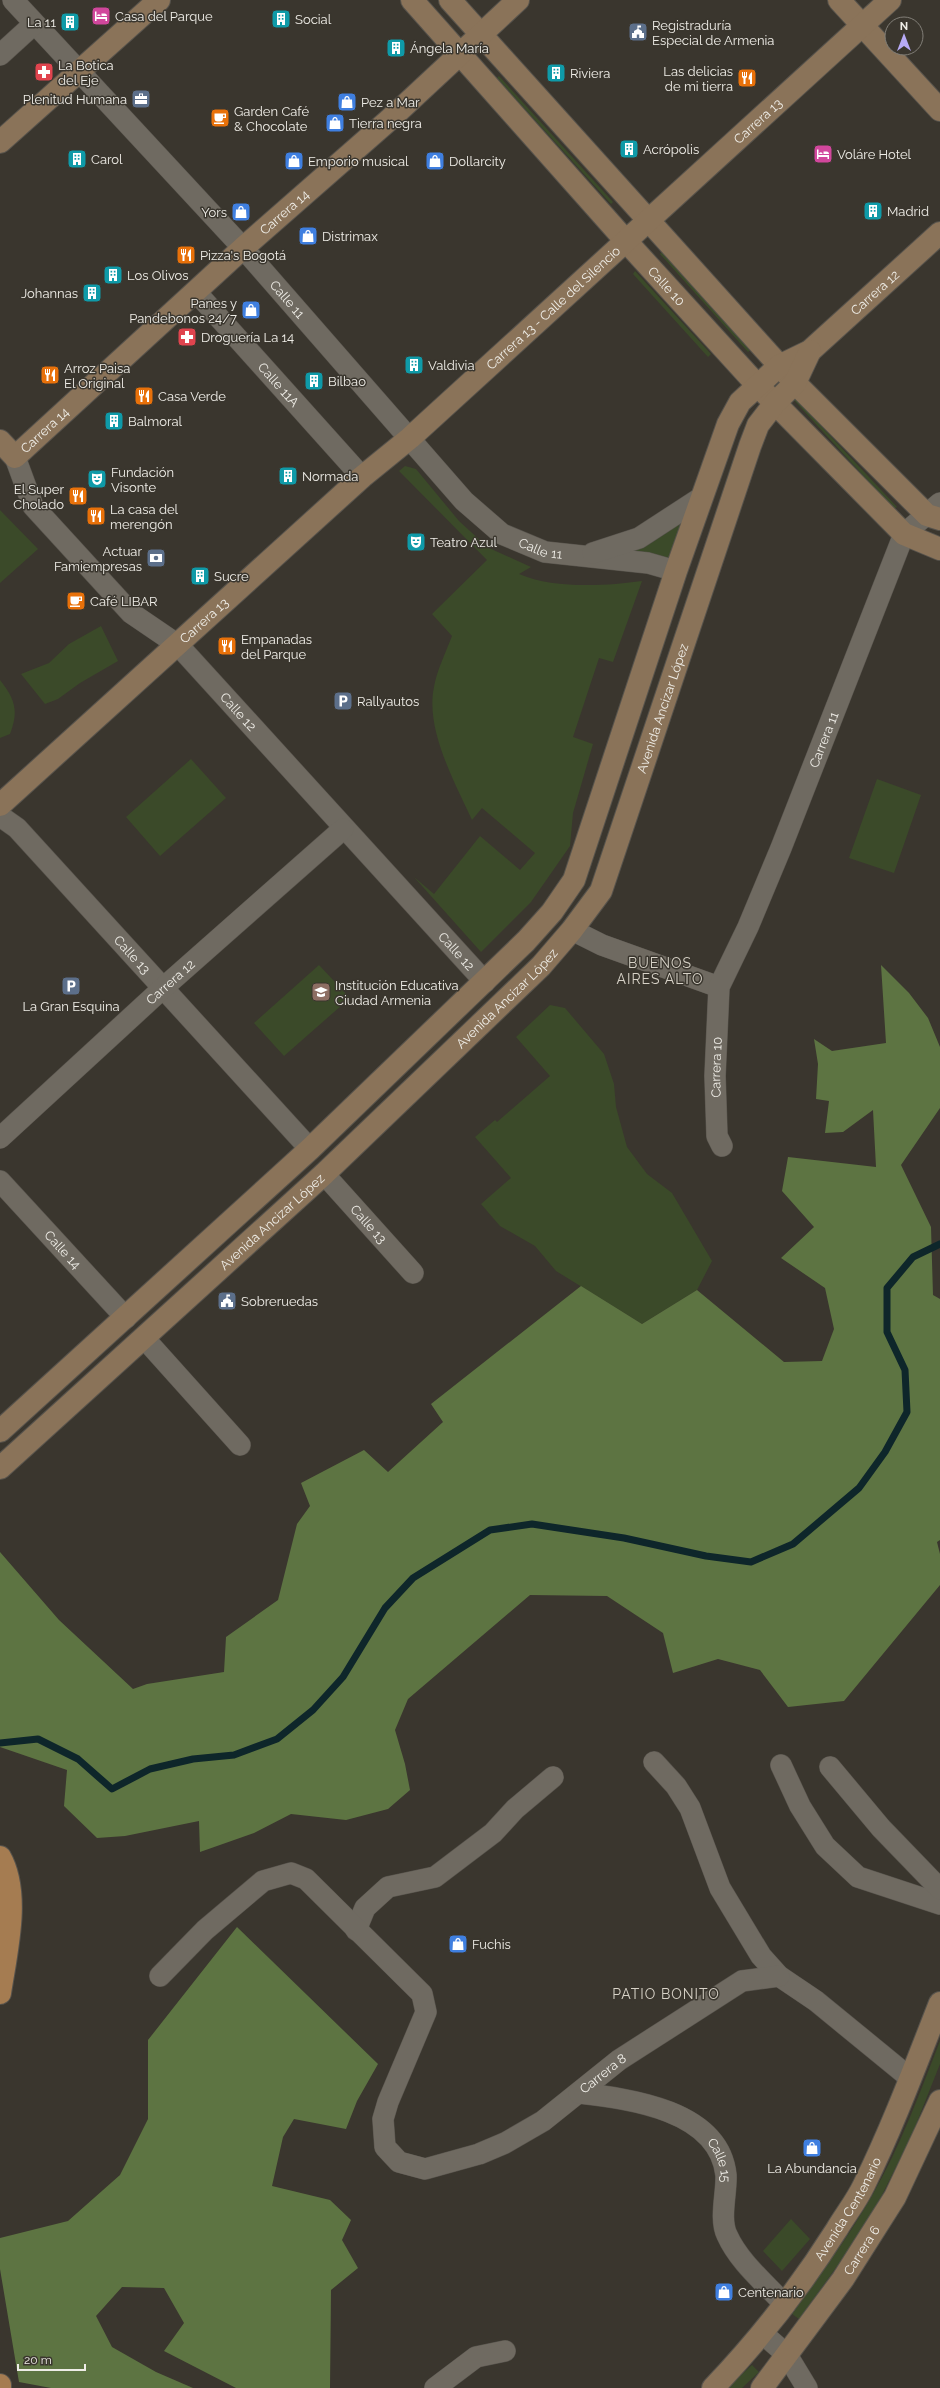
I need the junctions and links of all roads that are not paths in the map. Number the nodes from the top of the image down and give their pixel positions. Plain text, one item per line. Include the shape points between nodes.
1 (13, 0) edge
2 (159, 0) edge
3 (412, 0) edge
4 (450, 0) edge
5 (518, 0) edge
6 (840, 0) edge
7 (890, 0) edge
8 (34, 24) junction
9 (862, 25) junction
10 (480, 35) junction
11 (460, 54) junction
12 (0, 55) edge
13 (78, 72) junction
14 (940, 110) edge
15 (0, 142) edge
16 (648, 221) junction
17 (940, 233) edge
18 (625, 240) junction
19 (243, 248) junction
20 (196, 292) junction
21 (810, 351) junction
22 (779, 366) junction
23 (795, 383) junction
24 (758, 386) junction
25 (775, 403) junction
26 (410, 438) junction
27 (0, 441) edge
28 (15, 458) junction
29 (362, 477) junction
30 (702, 497) junction
31 (936, 513) edge
32 (904, 534) junction
33 (940, 549) edge
34 (586, 555) junction
35 (676, 571) junction
36 (178, 646) junction
37 (0, 805) edge
38 (0, 816) edge
39 (343, 829) junction
40 (572, 930) junction
41 (484, 982) junction
42 (719, 987) junction
43 (163, 988) junction
44 (0, 1138) edge
45 (722, 1146) dead end
46 (310, 1149) junction
47 (324, 1174) junction
48 (0, 1181) edge
49 (413, 1273) dead end
50 (126, 1318) junction
51 (144, 1338) junction
52 (0, 1431) edge
53 (240, 1446) dead end
54 (0, 1468) edge
55 (654, 1762) dead end
56 (781, 1766) dead end
57 (830, 1767) dead end
58 (553, 1777) dead end
59 (1, 1860) edge
60 (940, 1889) edge
61 (940, 1904) edge
62 (356, 1930) junction
63 (160, 1976) dead end
64 (779, 1976) junction
65 (0, 1992) edge
66 (940, 2003) edge
67 (910, 2078) junction
68 (579, 2092) junction
69 (940, 2101) edge
70 (785, 2305) junction
71 (762, 2333) junction
72 (505, 2351) dead end
73 (787, 2355) junction
74 (435, 2388) edge
75 (713, 2388) edge
76 (762, 2388) edge
77 (807, 2388) edge

1 - 8 street, Calle 11
2 - 13 main road
3 - 11 main road, Calle 10
4 - 10 main road
5 - 10 main road, Carrera 14
6 - 9 main road
7 - 9 main road, Carrera 13
8 - 12 street
8 - 13 street, Calle 11
9 - 14 main road
9 - 16 main road, Carrera 13
10 - 11 main road, Carrera 14
10 - 16 main road
11 - 18 main road, Calle 10
11 - 19 main road, Carrera 14
13 - 15 main road
13 - 19 street, Calle 11
16 - 18 main road, Carrera 13
16 - 22 main road
17 - 21 main road, Carrera 12
18 - 24 main road, Calle 10
18 - 26 main road, Carrera 13 - Calle del Silencio
19 - 20 main road, Carrera 14
19 - 26 street, Calle 11
20 - 28 main road, Carrera 14
20 - 29 street, Calle 11A
21 - 22 main road, Carrera 12
21 - 23 main road, Carrera 12
22 - 23 main road
22 - 24 main road, Avenida Ancizar López
23 - 25 main road, Avenida Ancizar López
23 - 31 main road
24 - 25 main road, Calle 10
24 - 30 main road, Avenida Ancizar López via 740,402 728,424
25 - 32 main road, Calle 10
25 - 40 main road, Avenida Ancizar López via 758,425 750,446 600,891
26 - 29 main road, Carrera 13
26 - 34 street, Calle 11 via 464,501 502,534 545,552
27 - 28 main road, Calle 12
28 - 36 street, Calle 12 via 33,506 131,613
29 - 36 main road, Carrera 13
30 - 34 street, Calle 11 via 640,538
30 - 35 main road, Avenida Ancizar López
31 - 32 street, Carrera 11
32 - 33 main road, Calle 10
32 - 42 street, Carrera 11 via 781,848 748,927
34 - 35 street, Calle 11 via 648,563
35 - 41 main road, Avenida Ancizar López via 574,880 552,912
36 - 37 main road, Carrera 13
36 - 39 street, Calle 12
38 - 43 street, Calle 13 via 17,828
39 - 41 street, Calle 12
39 - 43 street, Carrera 12
40 - 42 street via 602,945
40 - 47 main road, Avenida Ancizar López via 541,966
41 - 46 main road, Avenida Ancizar López
42 - 45 street, Carrera 10 via 715,1076 717,1136
43 - 44 street, Carrera 12
43 - 46 street, Calle 13
46 - 50 main road, Avenida Ancizar López
47 - 49 street, Calle 13
47 - 51 main road, Avenida Ancizar López
48 - 50 street, Calle 14
50 - 52 main road, Avenida Ancizar López
51 - 53 street
51 - 54 main road, Avenida Ancizar López
55 - 64 street via 676,1786 690,1808 720,1888 762,1956
56 - 61 street via 800,1806 825,1846 858,1877
57 - 60 street via 880,1828
58 - 62 street via 493,1833 436,1877 388,1887 365,1908
59 - 65 main road via 10,1890 8,1940
62 - 63 street via 306,1879 291,1873 263,1882 205,1930
62 - 68 street, Carrera 8 via 422,1994 426,2012 383,2119 385,2147 399,2162 425,2169 479,2154 543,2121
64 - 67 street via 816,2001
64 - 68 street, Carrera 8 via 742,1981 618,2060
66 - 67 main road, Avenida Centenario
67 - 70 main road, Avenida Centenario via 864,2186
68 - 70 street, Calle 15 via 626,2098 670,2112 694,2124 711,2137 720,2152 726,2175 726,2234 738,2253
69 - 73 main road, Carrera 6 via 896,2197 843,2279
70 - 71 main road, Avenida Centenario
71 - 73 street
71 - 75 main road, Avenida Centenario
72 - 74 street via 476,2357
73 - 76 main road, Carrera 6
73 - 77 street

